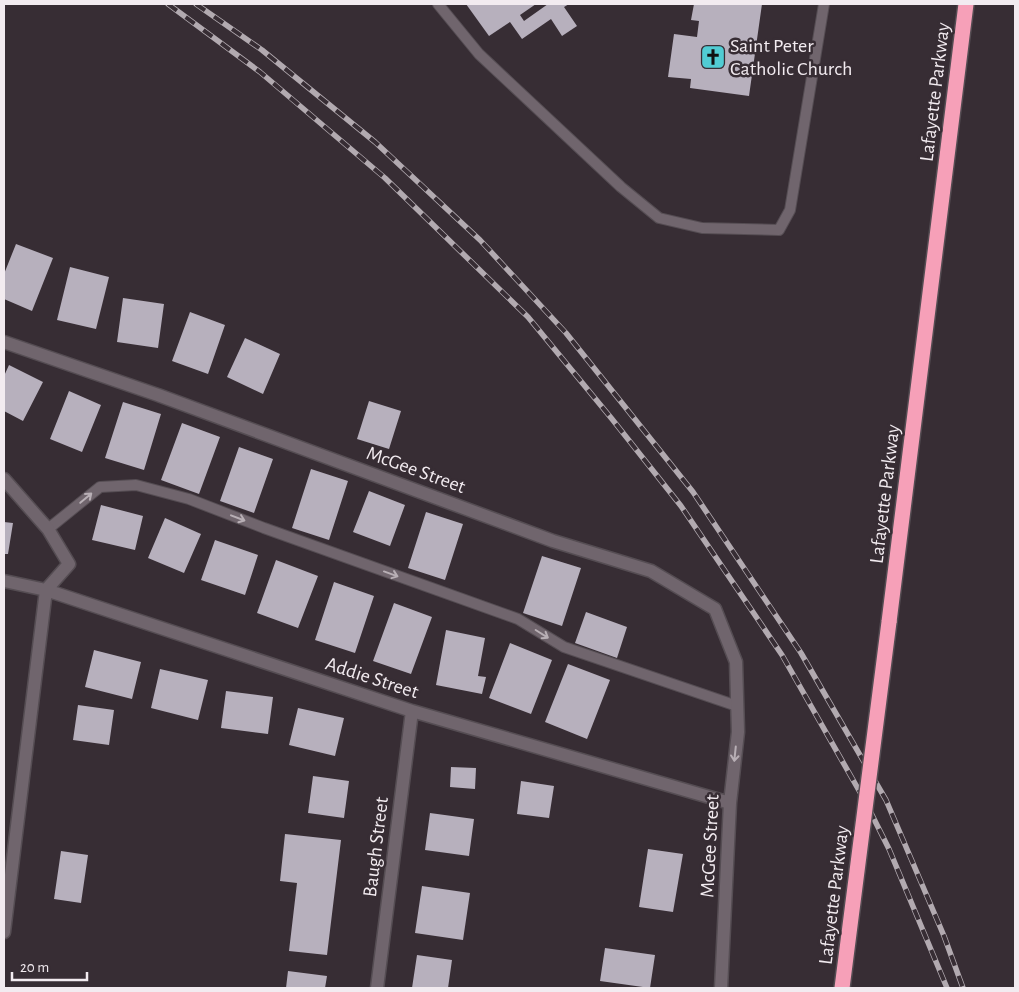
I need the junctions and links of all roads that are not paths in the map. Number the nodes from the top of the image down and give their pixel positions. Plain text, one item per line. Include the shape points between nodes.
1 (438, 4) edge
2 (824, 4) edge
3 (966, 4) edge
4 (4, 342) edge
5 (4, 479) edge
6 (48, 530) junction
7 (4, 581) edge
8 (46, 590) junction
9 (737, 706) junction
10 (412, 711) junction
11 (730, 803) junction
12 (4, 932) edge
13 (377, 988) edge
14 (721, 988) edge
15 (842, 988) edge

1 - 2 lane via 479,54 621,187 659,218 702,228 779,230 790,210
3 - 15 highway, Lafayette Parkway, bridge
4 - 9 street, McGee Street via 158,395 553,541 651,571 715,609 736,662
5 - 6 street
6 - 8 street via 69,564
6 -> 9 lane via 100,487 136,485 188,499 518,619 564,647
7 - 8 street, Addie Street
8 - 10 street, Addie Street
8 - 12 street
9 -> 11 street, McGee Street via 738,732
10 - 11 street, Addie Street
10 - 13 street, Baugh Street
11 - 14 street, McGee Street

